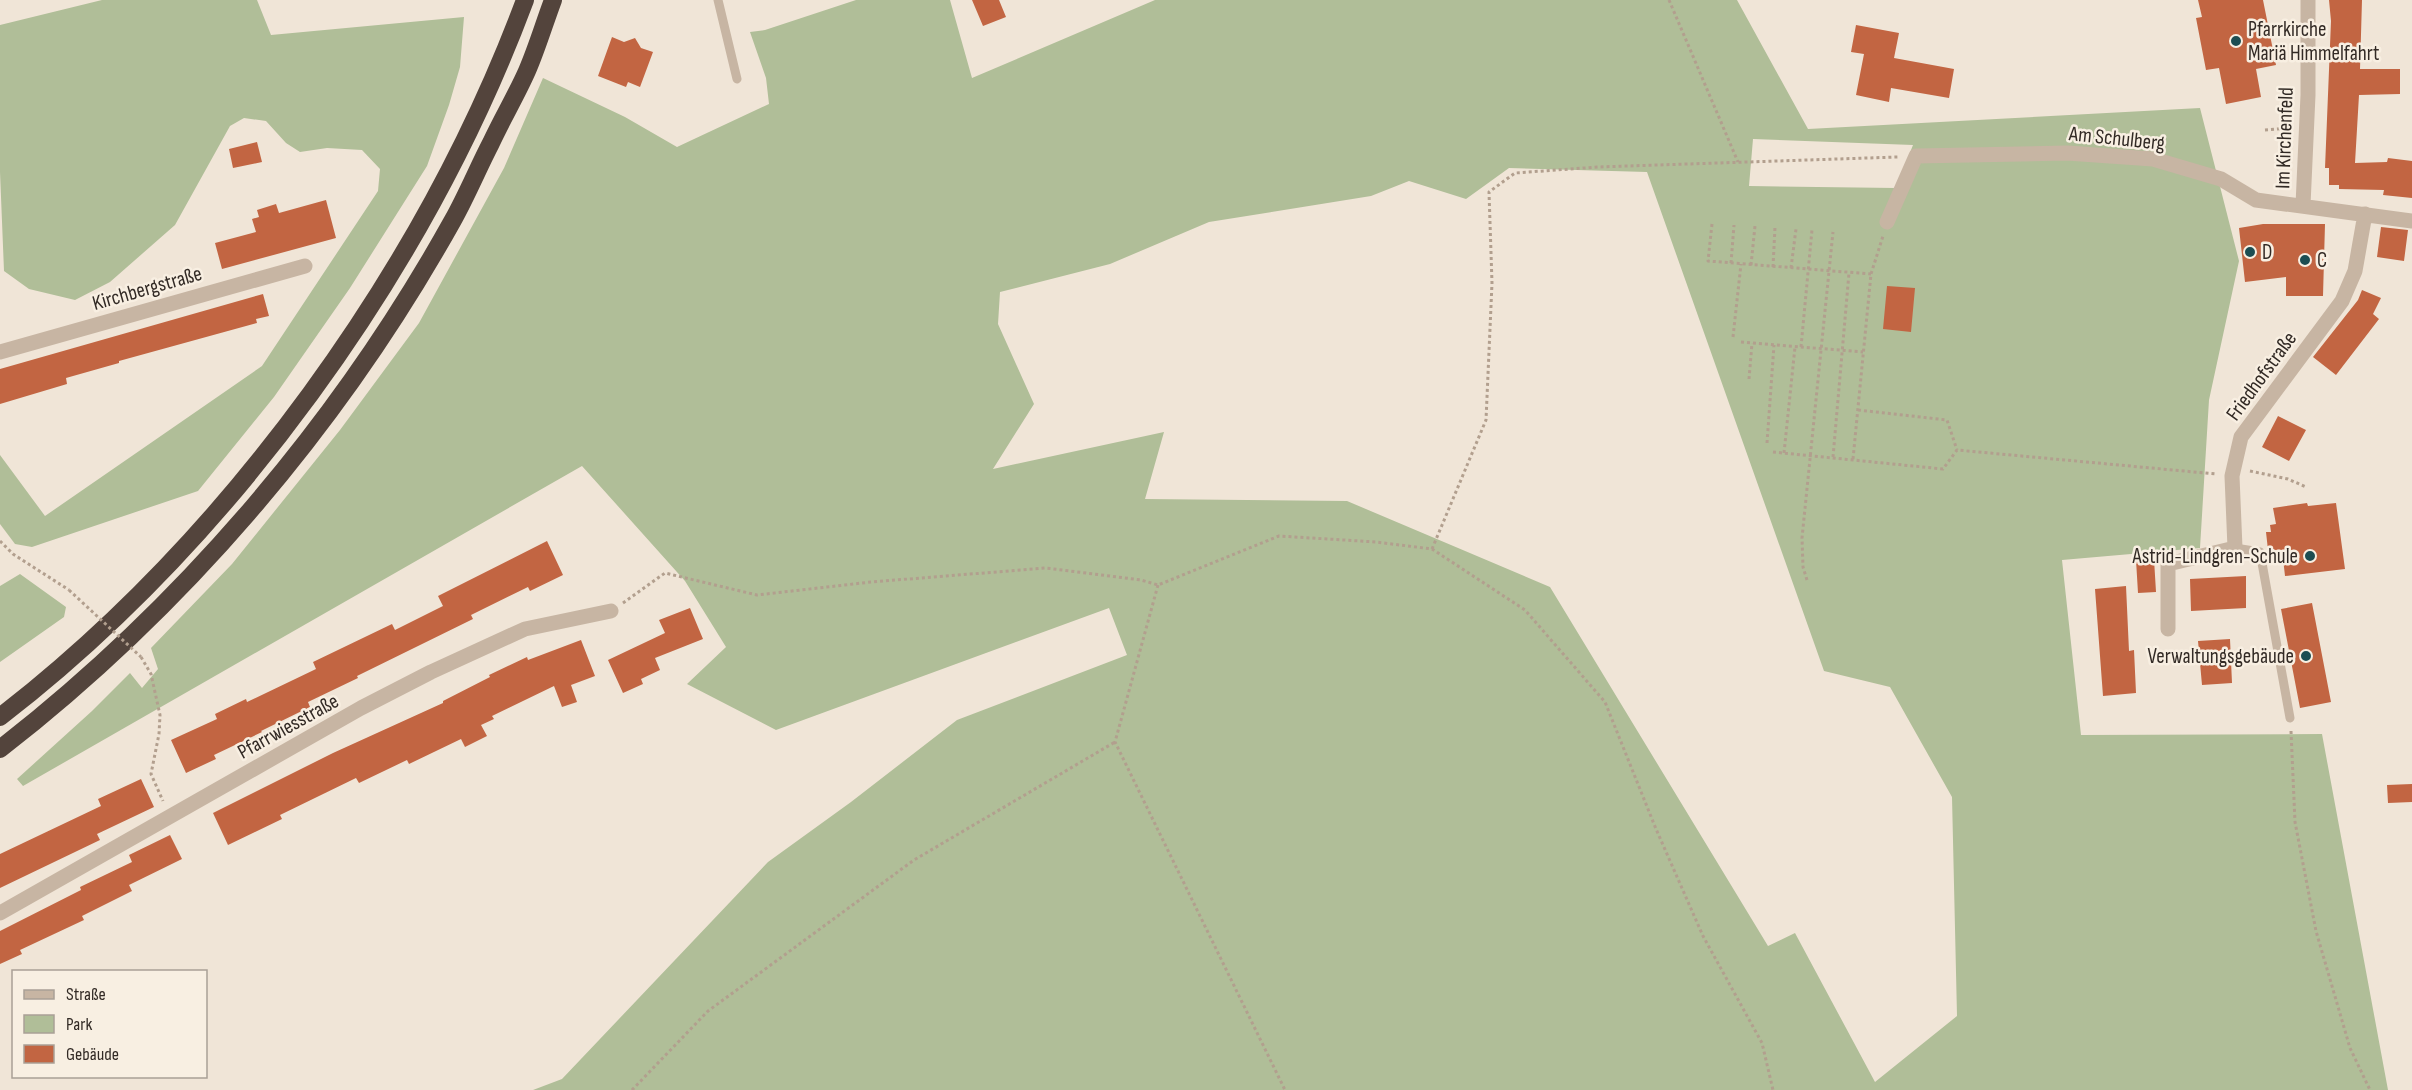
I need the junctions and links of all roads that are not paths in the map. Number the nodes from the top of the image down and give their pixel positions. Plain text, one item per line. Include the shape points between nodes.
1 (525, 0) edge
2 (553, 0) edge
3 (718, 0) edge
4 (2308, 0) edge
5 (737, 79) dead end
6 (2303, 205) junction
7 (2366, 214) junction
8 (2412, 221) edge
9 (1887, 222) road end
10 (305, 266) dead end
11 (0, 352) edge
12 (2235, 548) junction
13 (611, 611) road end
14 (2168, 629) dead end
15 (0, 717) edge
16 (2290, 718) road end
17 (0, 749) edge
18 (0, 913) edge

1 - 15 highway via 502,61 428,211 361,323 285,428 161,571 98,633
2 - 17 highway via 527,71 453,219 380,340 306,442 183,585 119,647
3 - 5 lane
4 - 6 street, Im Kirchenfeld
6 - 7 street, Am Schulberg
6 - 9 street, Am Schulberg via 2256,200 2221,179 2153,159 2067,153 1917,156
7 - 8 street, Am Schulberg
7 - 12 street, Friedhofstraße via 2355,271 2342,302 2241,437 2232,472
10 - 11 street, Kirchbergstraße
12 - 14 street via 2168,564
12 - 16 lane via 2260,552
13 - 18 street, Pfarrwiesstraße via 525,629 431,672

